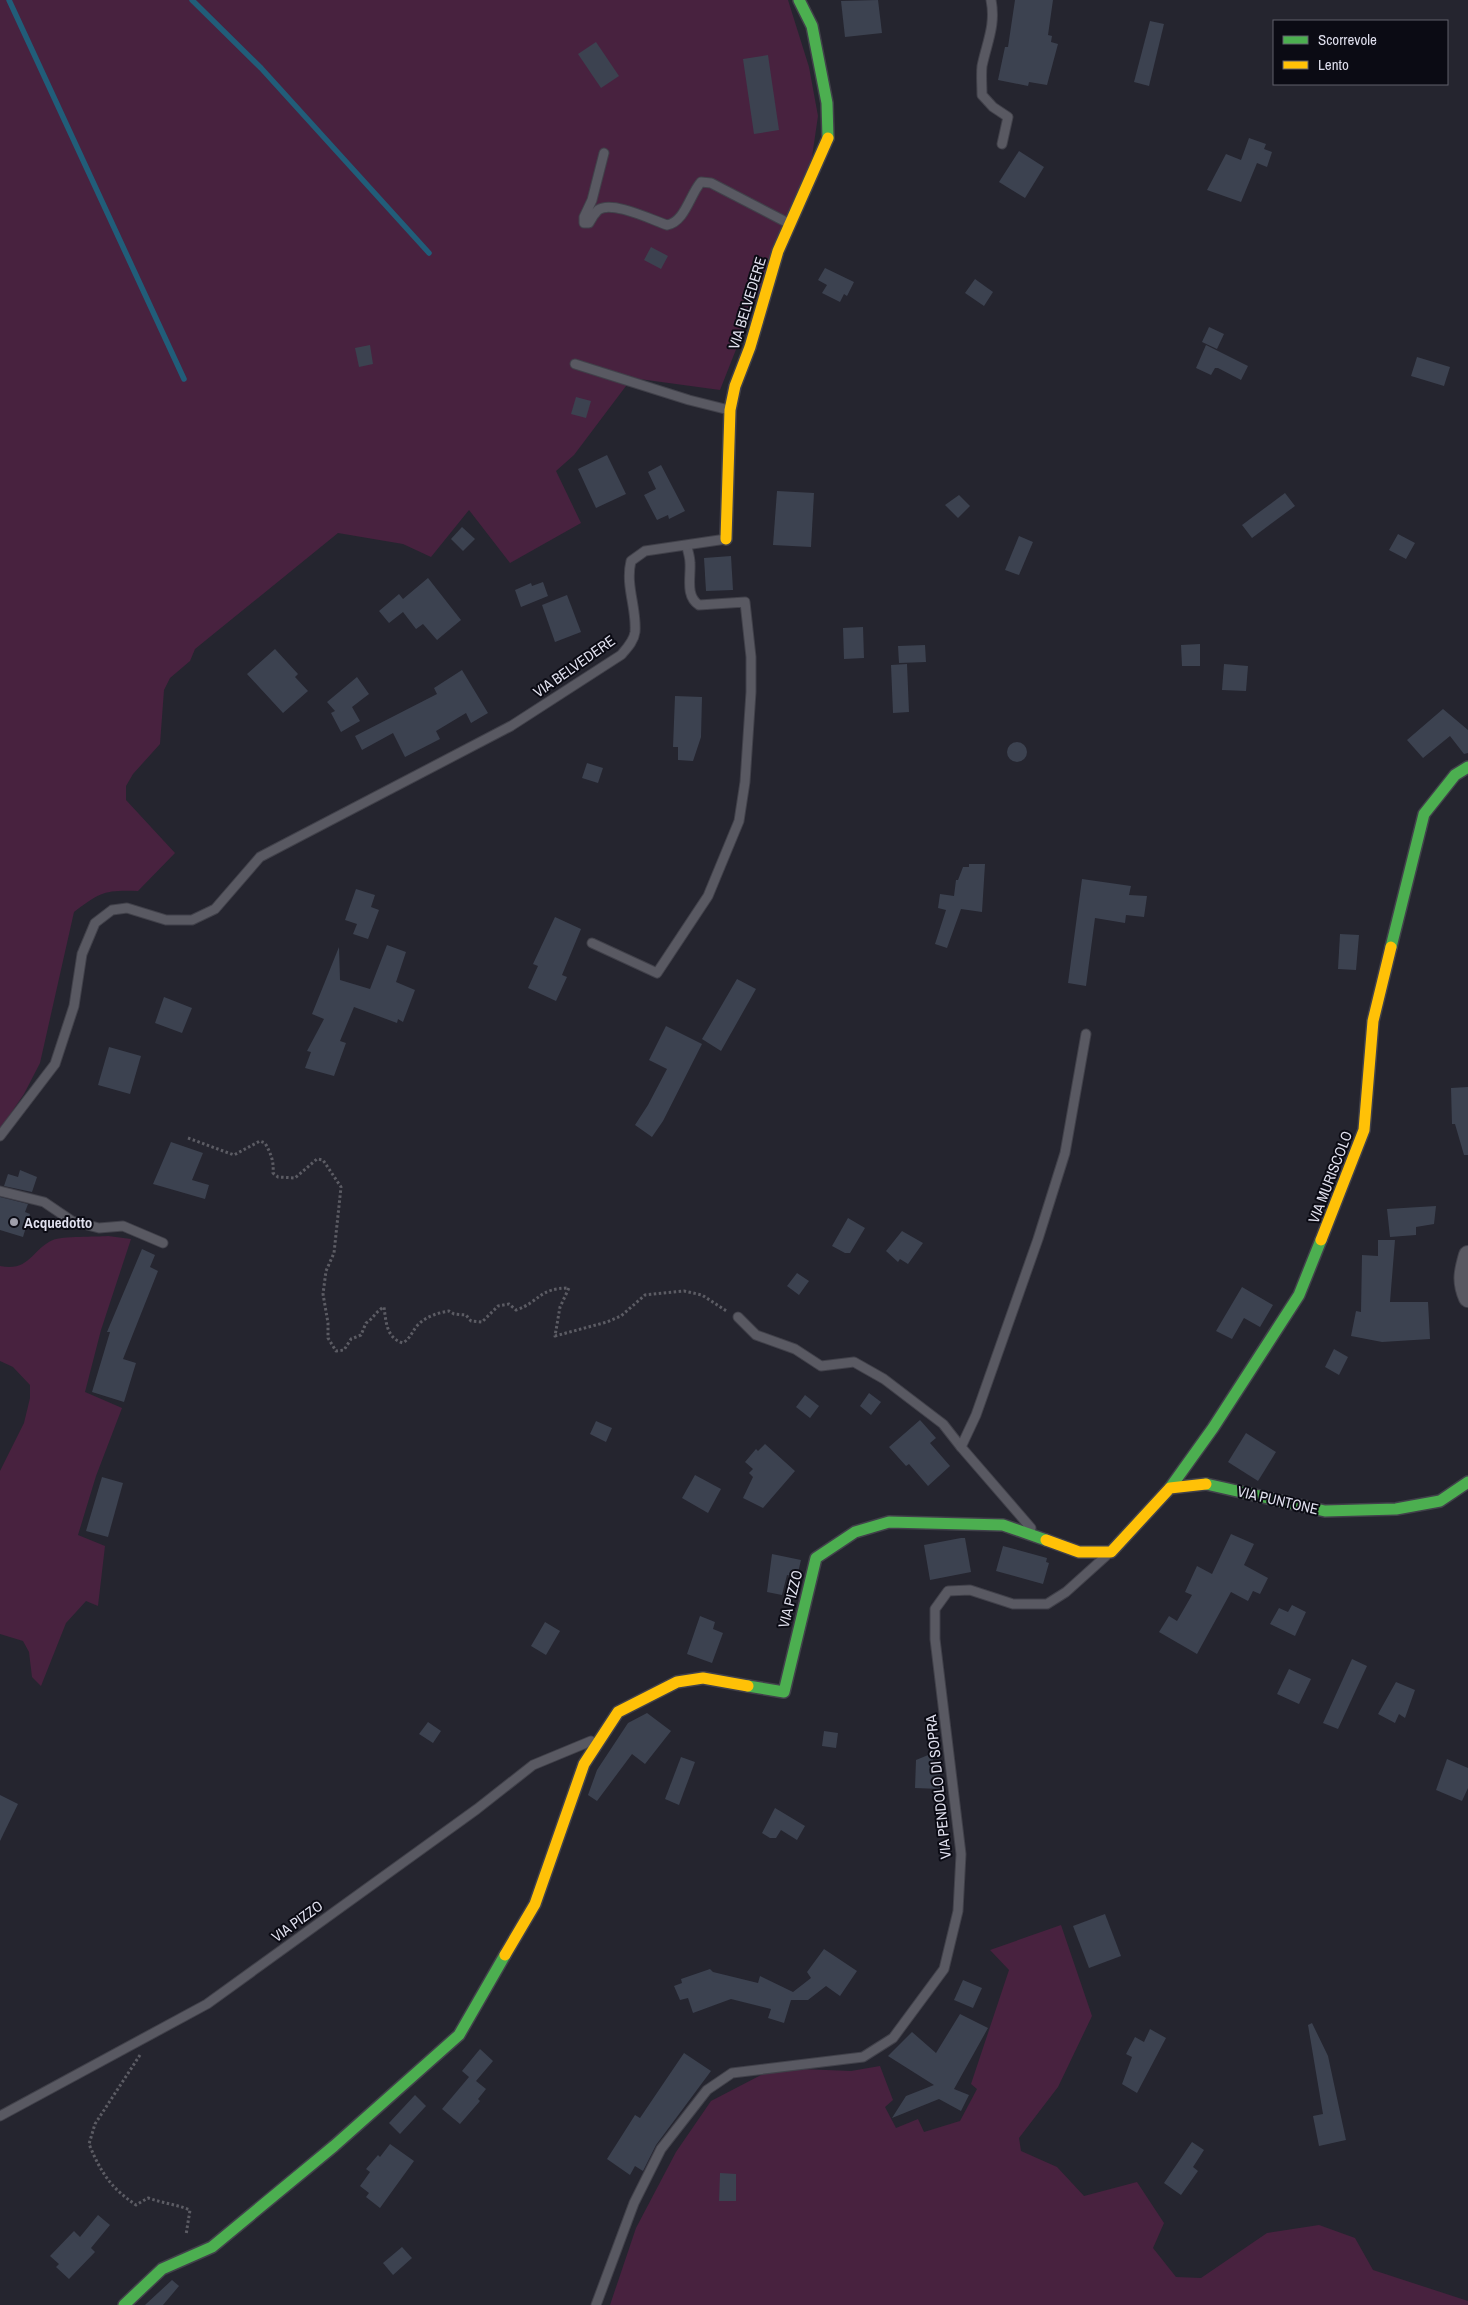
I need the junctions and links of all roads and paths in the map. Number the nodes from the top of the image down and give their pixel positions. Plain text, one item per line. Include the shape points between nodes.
1 (799, 0) edge
2 (990, 0) edge
3 (1002, 144) dead end
4 (604, 153) dead end
5 (790, 224) junction
6 (575, 364) dead end
7 (730, 410) junction
8 (726, 539) joint
9 (687, 546) junction
10 (1468, 767) edge
11 (592, 943) dead end
12 (1086, 1034) dead end
13 (0, 1136) edge
14 (188, 1138) dead end
15 (0, 1191) edge
16 (163, 1243) dead end
17 (1468, 1256) edge
18 (1468, 1298) edge
19 (738, 1317) joint
20 (961, 1447) junction
21 (1468, 1482) edge
22 (1170, 1488) junction
23 (1447, 1496) junction
24 (1468, 1496) edge
25 (1041, 1539) junction
26 (1112, 1552) junction
27 (602, 1737) junction
28 (144, 2038) junction
29 (0, 2116) edge
30 (184, 2258) junction
31 (124, 2305) edge
32 (596, 2305) edge

1 - 5 street, VIA BELVEDERE via 812,26 827,104 828,137
2 - 3 lane via 994,14 982,68 982,94 1008,117
4 - 5 lane via 584,223 588,223 599,210 608,208 623,209 667,226 674,224 701,182 711,183
5 - 7 street, VIA BELVEDERE via 778,251
6 - 7 lane
7 - 8 street, VIA BELVEDERE
8 - 9 lane, VIA BELVEDERE
9 - 11 lane via 689,587 694,602 699,605 745,602 752,657 740,820 708,896 657,972
9 - 13 lane, VIA BELVEDERE via 645,551 631,561 628,574 635,632 631,644 621,655 560,696 511,726 260,857 215,909 192,920 166,920 127,908 112,910 95,923 82,954 74,1006 55,1064
10 - 22 street, VIA MURISCOLO via 1455,775 1424,814 1373,1021 1364,1130 1299,1295
12 - 20 lane via 1065,1153 976,1415
14 - 19 path via 234,1155 260,1141 265,1143 274,1160 273,1173 278,1177 295,1178 318,1159 323,1160 337,1178 341,1187 334,1253 326,1271 323,1294 328,1338 336,1350 344,1350 351,1339 361,1335 366,1323 384,1307 390,1335 403,1343 423,1320 438,1312 466,1314 471,1320 482,1322 498,1306 509,1304 516,1310 526,1307 539,1295 560,1288 569,1288 560,1308 556,1336 621,1316 645,1295 684,1291 702,1296
15 - 16 lane via 44,1202 72,1221 99,1228 123,1226
17 - 18 street via 1462,1279
19 - 20 lane via 756,1335 795,1349 822,1366 854,1362 884,1379 943,1424
20 - 25 lane
21 - 23 street, VIA PUNTONE
22 - 23 street, VIA PUNTONE via 1202,1483 1325,1511 1396,1509 1440,1501
22 - 26 street
23 - 24 street
25 - 26 street, VIA PIZZO via 1079,1552
25 - 27 street, VIA PIZZO via 1003,1525 930,1522 889,1522 855,1532 816,1558 784,1692 703,1678 678,1682 618,1712
26 - 32 lane, VIA PENDOLO DI SOPRA via 1047,1604 1013,1604 970,1590 948,1591 935,1609 935,1639 961,1854 958,1912 944,1969 893,2038 863,2057 732,2073 707,2090 661,2149 634,2203
27 - 28 lane, VIA PIZZO via 533,1765 207,2004
27 - 30 street, VIA PIZZO via 584,1764 535,1904 459,2035 334,2146 212,2247
28 - 29 lane, VIA PIZZO
28 - 30 path via 140,2058 96,2124 89,2144 99,2169 117,2192 136,2206 148,2198 190,2210
30 - 31 street, VIA PIZZO via 162,2269

